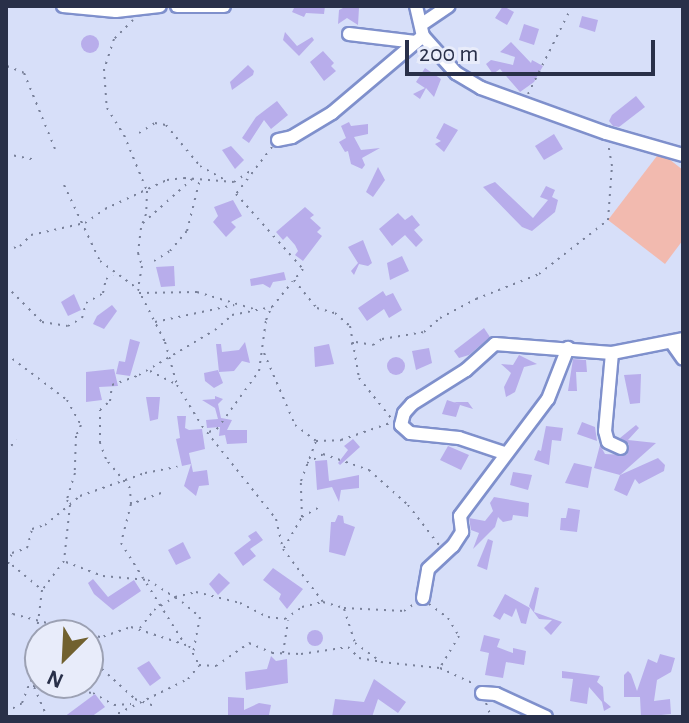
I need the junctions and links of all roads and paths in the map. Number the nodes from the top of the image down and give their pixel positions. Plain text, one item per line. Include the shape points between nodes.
1 (63, 6) edge
2 (160, 6) edge
3 (177, 6) edge
4 (224, 6) edge
5 (416, 6) edge
6 (449, 6) edge
7 (572, 6) edge
8 (145, 8) junction
9 (349, 34) dead end
10 (420, 34) junction
11 (7, 66) edge
12 (523, 102) junction
13 (139, 133) dead end
14 (606, 133) junction
15 (278, 140) joint
16 (55, 149) dead end
17 (6, 154) edge
18 (683, 155) edge
19 (36, 160) dead end
20 (253, 169) junction
21 (193, 178) junction
22 (201, 178) junction
23 (226, 181) junction
24 (64, 185) dead end
25 (147, 191) junction
26 (85, 223) junction
27 (142, 224) junction
28 (6, 250) edge
29 (154, 261) dead end
30 (114, 274) junction
31 (294, 280) junction
32 (6, 286) edge
33 (138, 291) junction
34 (235, 305) junction
35 (272, 307) junction
36 (255, 309) junction
37 (153, 322) junction
38 (678, 341) edge
39 (351, 344) junction
40 (568, 348) junction
41 (263, 351) junction
42 (612, 353) junction
43 (6, 354) edge
44 (170, 357) junction
45 (683, 359) edge
46 (148, 370) junction
47 (177, 385) junction
48 (207, 432) junction
49 (16, 440) dead end
50 (316, 441) junction
51 (621, 448) dead end
52 (6, 452) edge
53 (504, 453) junction
54 (307, 463) junction
55 (177, 467) dead end
56 (125, 480) junction
57 (161, 493) dead end
58 (131, 504) junction
59 (70, 505) junction
60 (319, 507) dead end
61 (302, 517) junction
62 (283, 549) junction
63 (444, 553) junction
64 (64, 561) junction
65 (7, 562) edge
66 (145, 580) junction
67 (42, 590) junction
68 (175, 597) junction
69 (423, 598) junction
70 (323, 602) junction
71 (160, 606) junction
72 (6, 608) edge
73 (344, 608) junction
74 (288, 618) junction
75 (36, 619) edge
76 (40, 619) edge
77 (140, 628) junction
78 (104, 636) edge
79 (185, 644) junction
80 (283, 653) junction
81 (193, 654) junction
82 (381, 662) junction
83 (199, 665) junction
84 (440, 668) junction
85 (104, 671) edge
86 (482, 693) junction
87 (24, 698) edge
88 (104, 699) edge
89 (144, 701) junction
90 (132, 704) junction
91 (157, 707) dead end
92 (6, 712) edge
93 (111, 717) edge
94 (491, 717) edge
95 (546, 717) edge

1 - 8 street via 102,11
2 - 8 street
3 - 4 street
5 - 10 street
6 - 10 street
7 - 12 path
8 - 25 path via 114,39 104,69 107,108
9 - 10 street
10 - 12 street via 456,73
10 - 15 street via 332,113
11 - 16 path via 24,73
12 - 14 street
13 - 23 path via 155,123 166,125 200,166
14 - 18 street
14 - 39 path via 612,166 608,220 539,274 476,299 424,332 373,345
15 - 20 path
17 - 19 path
20 - 23 path via 234,182
20 - 31 path via 236,194 303,269
21 - 22 path
21 - 25 path via 167,180
21 - 27 path
22 - 23 path
22 - 29 path via 187,231
24 - 26 path
25 - 26 path
25 - 27 path
26 - 28 path via 31,235
26 - 30 path via 100,261
27 - 33 path
30 - 32 path via 106,279 103,293 86,303 82,318 68,326 42,322
30 - 33 path
31 - 35 path
31 - 39 path via 317,308 335,313 350,326
33 - 34 path via 197,292
33 - 37 path
34 - 36 path
34 - 37 path
35 - 36 path
35 - 41 path
36 - 44 path via 232,315
37 - 44 path
38 - 42 street
38 - 45 street
39 - 50 path via 359,378 393,421 341,440
40 - 42 street
40 - 53 street via 548,399
40 - 53 street via 495,344 404,413 401,425 410,433 459,438
41 - 48 path via 259,371 217,429
41 - 50 path via 295,425
42 - 51 street via 605,431 608,442
43 - 59 path via 67,400 81,425 73,450
44 - 46 path
44 - 47 path
46 - 47 path
46 - 56 path via 112,385 110,401 100,410 100,443
47 - 48 path
48 - 62 path via 276,519
49 - 52 path
50 - 54 path
53 - 63 street via 460,516 462,532
54 - 61 path via 301,481
54 - 63 path via 323,454 369,470 426,524
55 - 56 path
56 - 58 path
56 - 59 path via 80,496
57 - 58 path
58 - 66 path via 121,543
59 - 64 path
59 - 65 path via 32,529 27,548 12,553
60 - 61 path
61 - 62 path
62 - 70 path
63 - 69 street via 428,569
64 - 66 path via 91,573
64 - 67 path
65 - 67 path
66 - 68 path
66 - 71 path
67 - 76 path
68 - 71 path
68 - 74 path via 202,593 250,606 268,617
68 - 81 path via 200,617
69 - 73 path via 404,611
69 - 84 path via 448,618 459,636
70 - 73 path
70 - 74 path via 302,607
71 - 77 path
71 - 79 path
72 - 75 path
73 - 82 path via 355,643
74 - 80 path
77 - 78 path
77 - 79 path
79 - 81 path
80 - 82 path via 348,647 359,658
80 - 83 path via 249,643 216,666
81 - 83 path
82 - 84 path
83 - 89 path via 188,679
84 - 86 path via 478,685
85 - 89 path
86 - 94 path
86 - 95 street
87 - 92 path
88 - 90 path via 114,705
89 - 90 path
89 - 91 path
90 - 93 path

